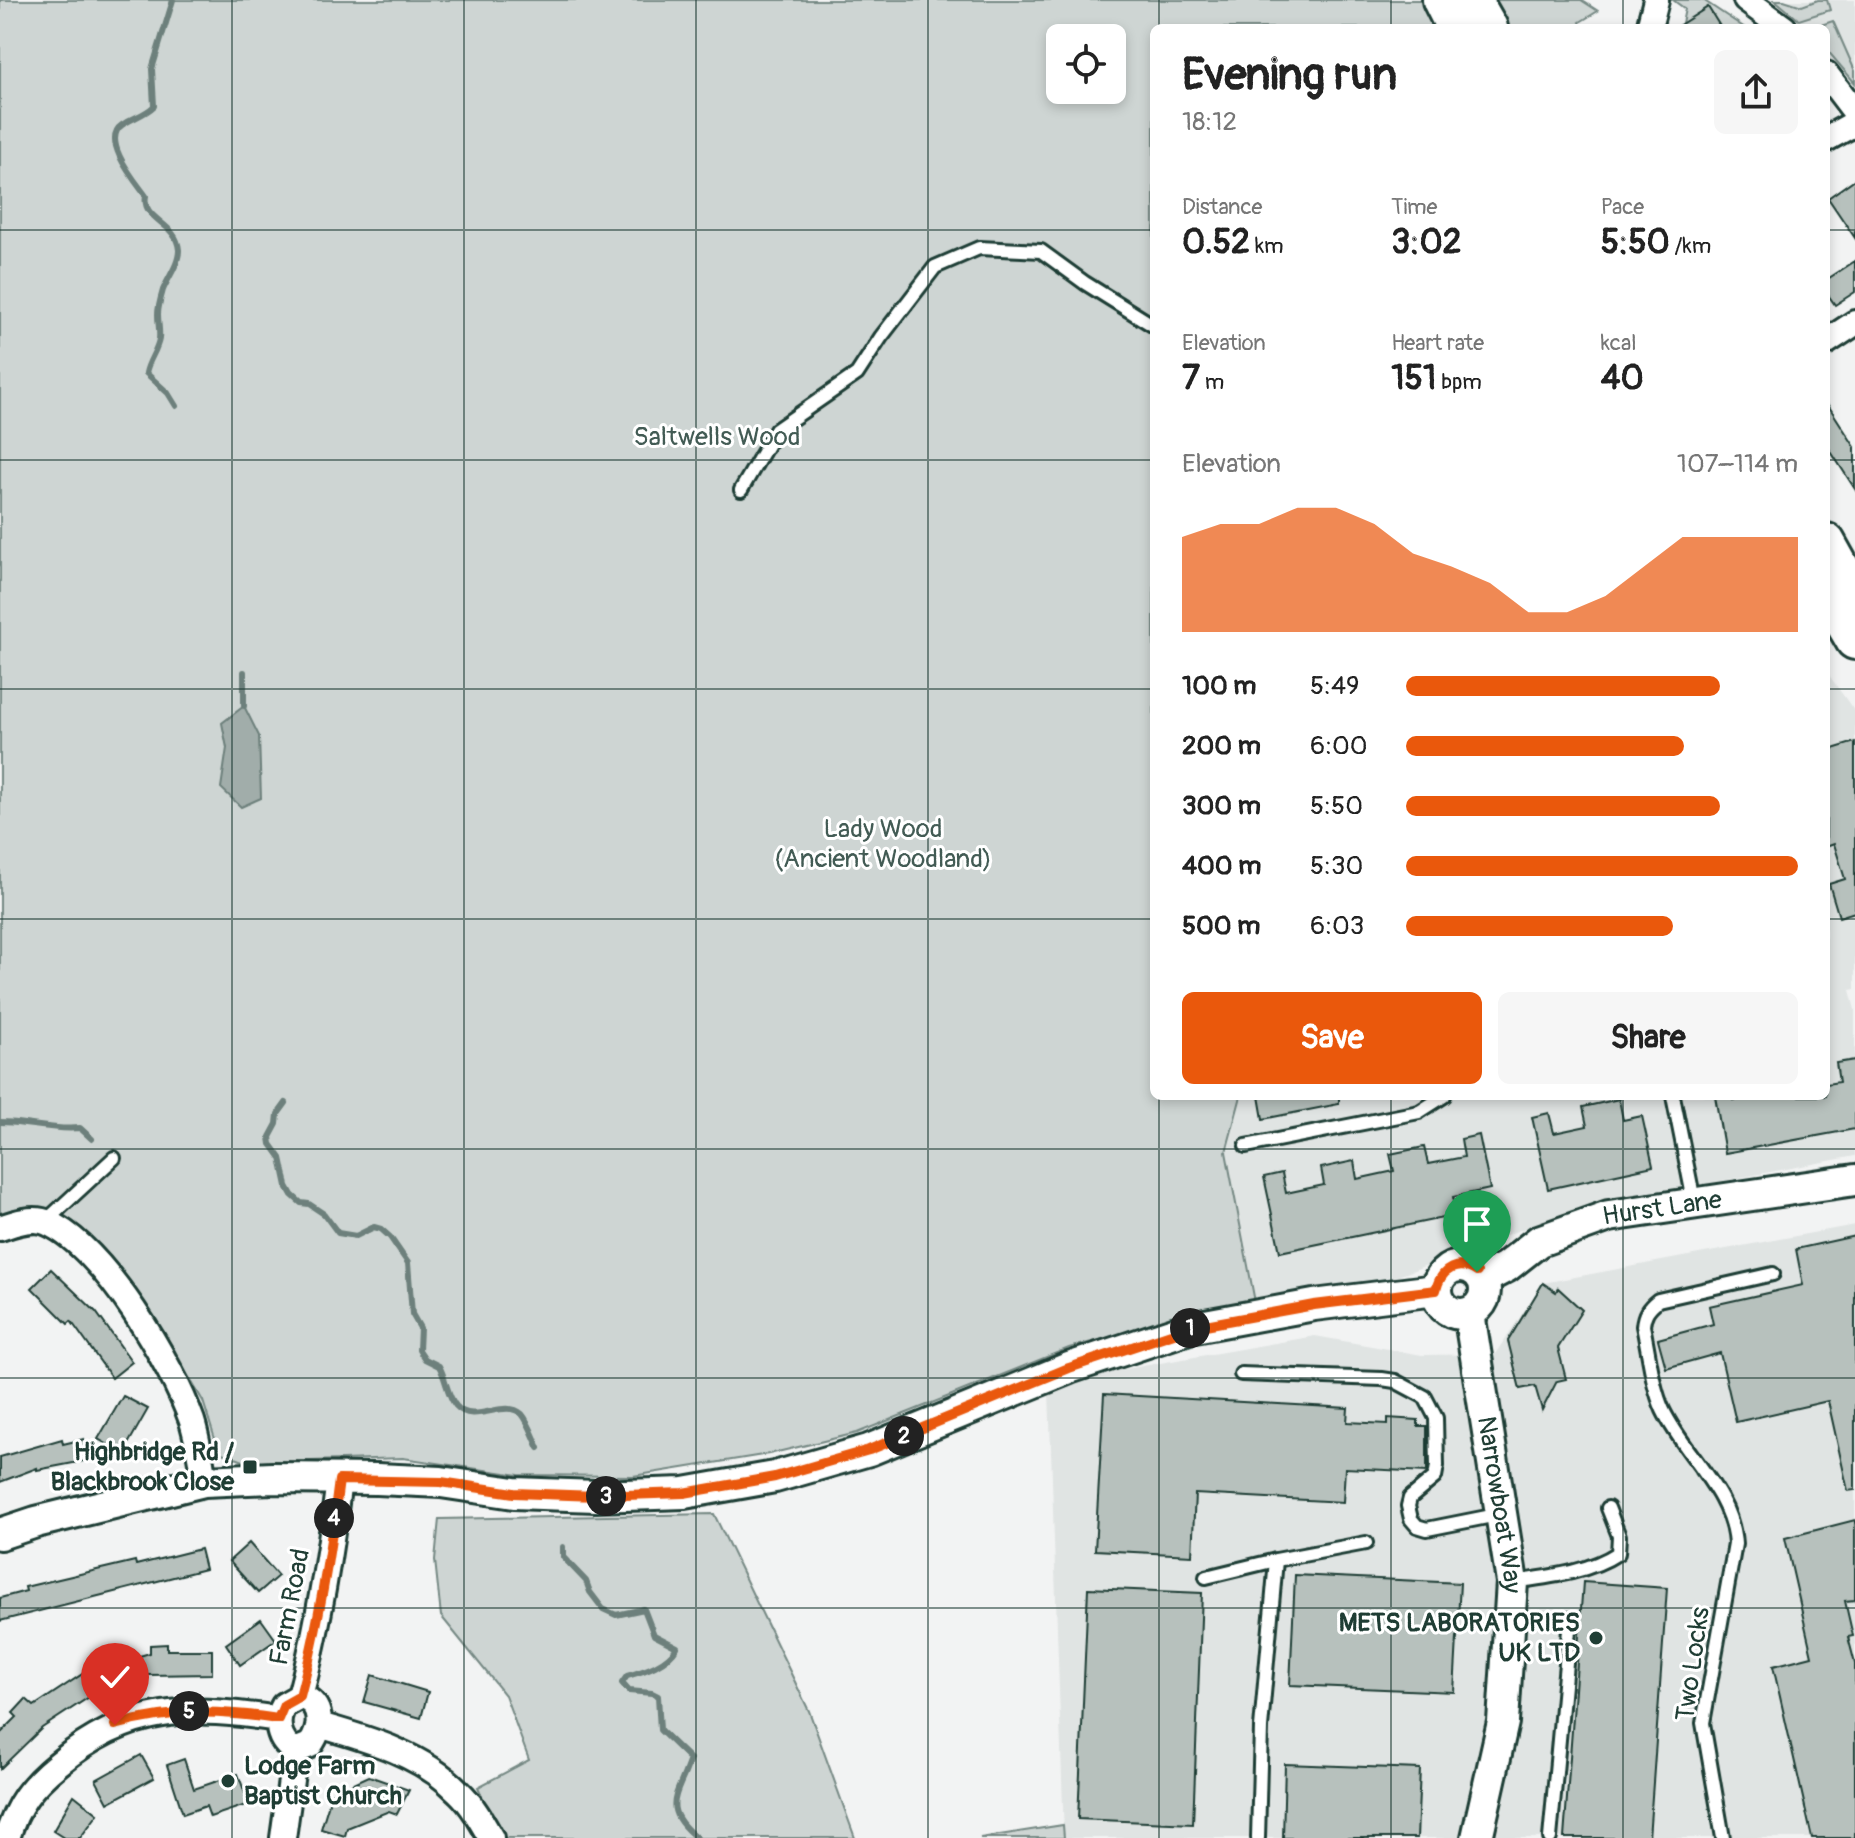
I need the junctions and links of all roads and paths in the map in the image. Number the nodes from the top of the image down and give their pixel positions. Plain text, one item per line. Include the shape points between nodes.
1 (1442, 0) edge
2 (1472, 0) edge
3 (1656, 0) edge
4 (1746, 0) edge
5 (1454, 24) edge
6 (1486, 24) edge
7 (1650, 24) edge
8 (1779, 24) edge
9 (1830, 79) edge
10 (1855, 112) edge
11 (1855, 123) edge
12 (1830, 137) edge
13 (1855, 323) edge
14 (1150, 324) edge
15 (1830, 336) edge
16 (741, 490) dead end
17 (1830, 550) edge
18 (1855, 595) edge
19 (1830, 597) edge
20 (1855, 640) edge
21 (1438, 1100) edge
22 (1674, 1100) edge
23 (1246, 1146) dead end
24 (114, 1158) dead end
25 (1855, 1180) edge
26 (1694, 1201) junction
27 (46, 1221) junction
28 (0, 1228) edge
29 (1773, 1274) dead end
30 (1483, 1279) junction
31 (1436, 1290) junction
32 (1469, 1313) junction
33 (1241, 1374) dead end
34 (339, 1480) junction
35 (204, 1481) junction
36 (1608, 1508) dead end
37 (1502, 1514) junction
38 (0, 1534) edge
39 (1366, 1543) dead end
40 (1276, 1560) junction
41 (1206, 1577) dead end
42 (1512, 1582) junction
43 (1570, 1619) dead end
44 (300, 1696) junction
45 (278, 1719) junction
46 (319, 1725) junction
47 (295, 1751) junction
48 (7, 1811) edge
49 (7, 1838) edge
50 (283, 1838) edge
51 (491, 1838) edge
52 (1258, 1838) edge
53 (1477, 1838) edge
54 (1550, 1838) edge
55 (1723, 1838) edge

1 - 5 highway
2 - 6 highway
3 - 7 street
4 - 8 street
9 - 10 street
11 - 12 street
13 - 15 street
14 - 16 lane via 1041,251 979,248 935,267 857,374 776,430
17 - 18 highway
19 - 20 highway
21 - 23 lane via 1419,1112
22 - 26 lane
24 - 27 lane
25 - 26 street, Hurst Lane
26 - 30 street, Hurst Lane via 1609,1216 1539,1241
27 - 28 street
27 - 35 street via 99,1265 136,1316 179,1390 192,1422
29 - 55 lane, Two Locks via 1658,1300 1649,1307 1643,1326 1661,1407 1734,1523 1735,1544 1703,1723
30 - 31 street via 1473,1268 1456,1266 1443,1272
30 - 32 street via 1485,1296
31 - 32 street via 1448,1312
31 - 34 street via 1189,1328 1069,1368 869,1450 775,1477 684,1493 514,1493 441,1482
32 - 37 street, Narrowboat Way
33 - 37 lane via 1382,1379 1412,1388 1425,1397 1436,1418 1437,1466 1435,1477 1410,1498 1411,1519 1427,1529
34 - 35 street
34 - 44 street, Farm Road via 329,1559
35 - 38 street
36 - 42 lane via 1619,1536 1618,1553 1559,1575
37 - 42 street, Narrowboat Way
39 - 40 lane
40 - 41 lane
40 - 52 lane via 1261,1728
42 - 53 street, Narrowboat Way via 1503,1722
43 - 54 lane
44 - 45 street via 284,1705
44 - 46 street via 314,1705
45 - 47 street via 283,1740
45 - 48 street via 188,1711 115,1725 43,1776
46 - 47 street via 310,1745
46 - 51 street via 423,1764 459,1792
47 - 50 street
48 - 49 street

